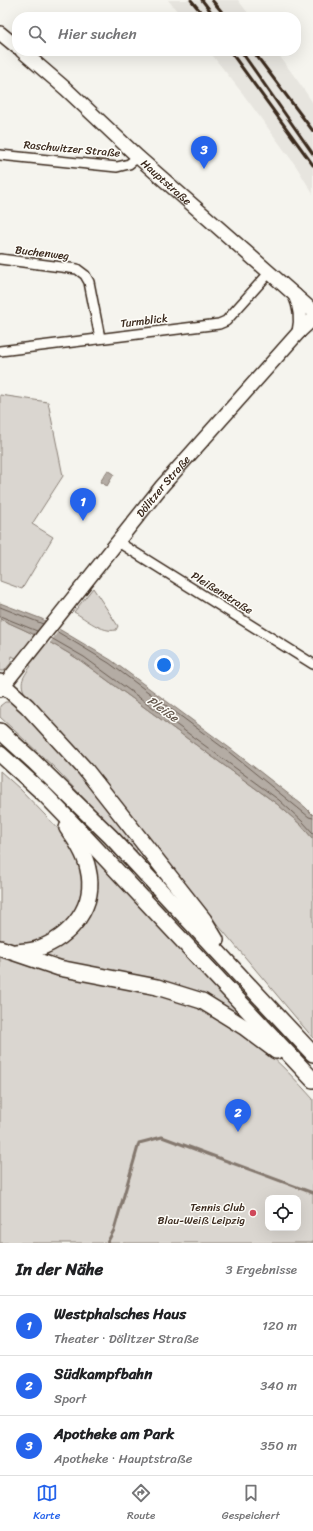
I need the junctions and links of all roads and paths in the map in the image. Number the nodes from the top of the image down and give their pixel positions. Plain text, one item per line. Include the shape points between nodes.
1 (0, 32) edge
2 (12, 43) edge
3 (28, 56) edge
4 (0, 155) edge
5 (138, 157) junction
6 (0, 259) edge
7 (270, 272) junction
8 (293, 292) junction
9 (313, 311) edge
10 (313, 319) edge
11 (299, 332) junction
12 (100, 338) junction
13 (0, 351) edge
14 (118, 542) junction
15 (313, 664) edge
16 (1, 686) edge
17 (0, 731) edge
18 (0, 754) edge
19 (44, 794) junction
20 (6, 950) edge
21 (232, 967) junction
22 (313, 1054) edge
23 (311, 1078) edge

1 - 2 main road
3 - 5 main road, Hauptstraße
4 - 5 street, Raschwitzer Straße via 117,167 129,164
5 - 7 main road, Hauptstraße
6 - 12 street, Buchenweg via 77,269 85,274 89,282
7 - 8 main road, Hauptstraße
7 - 12 street, Turmblick via 226,321 219,324
8 - 9 main road, Hauptstraße
8 - 11 main road via 299,310
10 - 11 main road, Dölitzer Straße
11 - 14 main road, Dölitzer Straße via 167,481
12 - 13 street, Turmblick
14 - 15 street, Pleißenstraße
14 - 16 main road, Dölitzer Straße
16 - 21 highway via 27,706 85,769 204,920
17 - 21 highway via 91,817
18 - 19 highway
19 - 20 highway via 84,857 90,885 87,903 71,929 61,936 36,949
19 - 23 highway
20 - 23 highway via 59,968 157,987 202,1001 244,1027
21 - 22 highway

